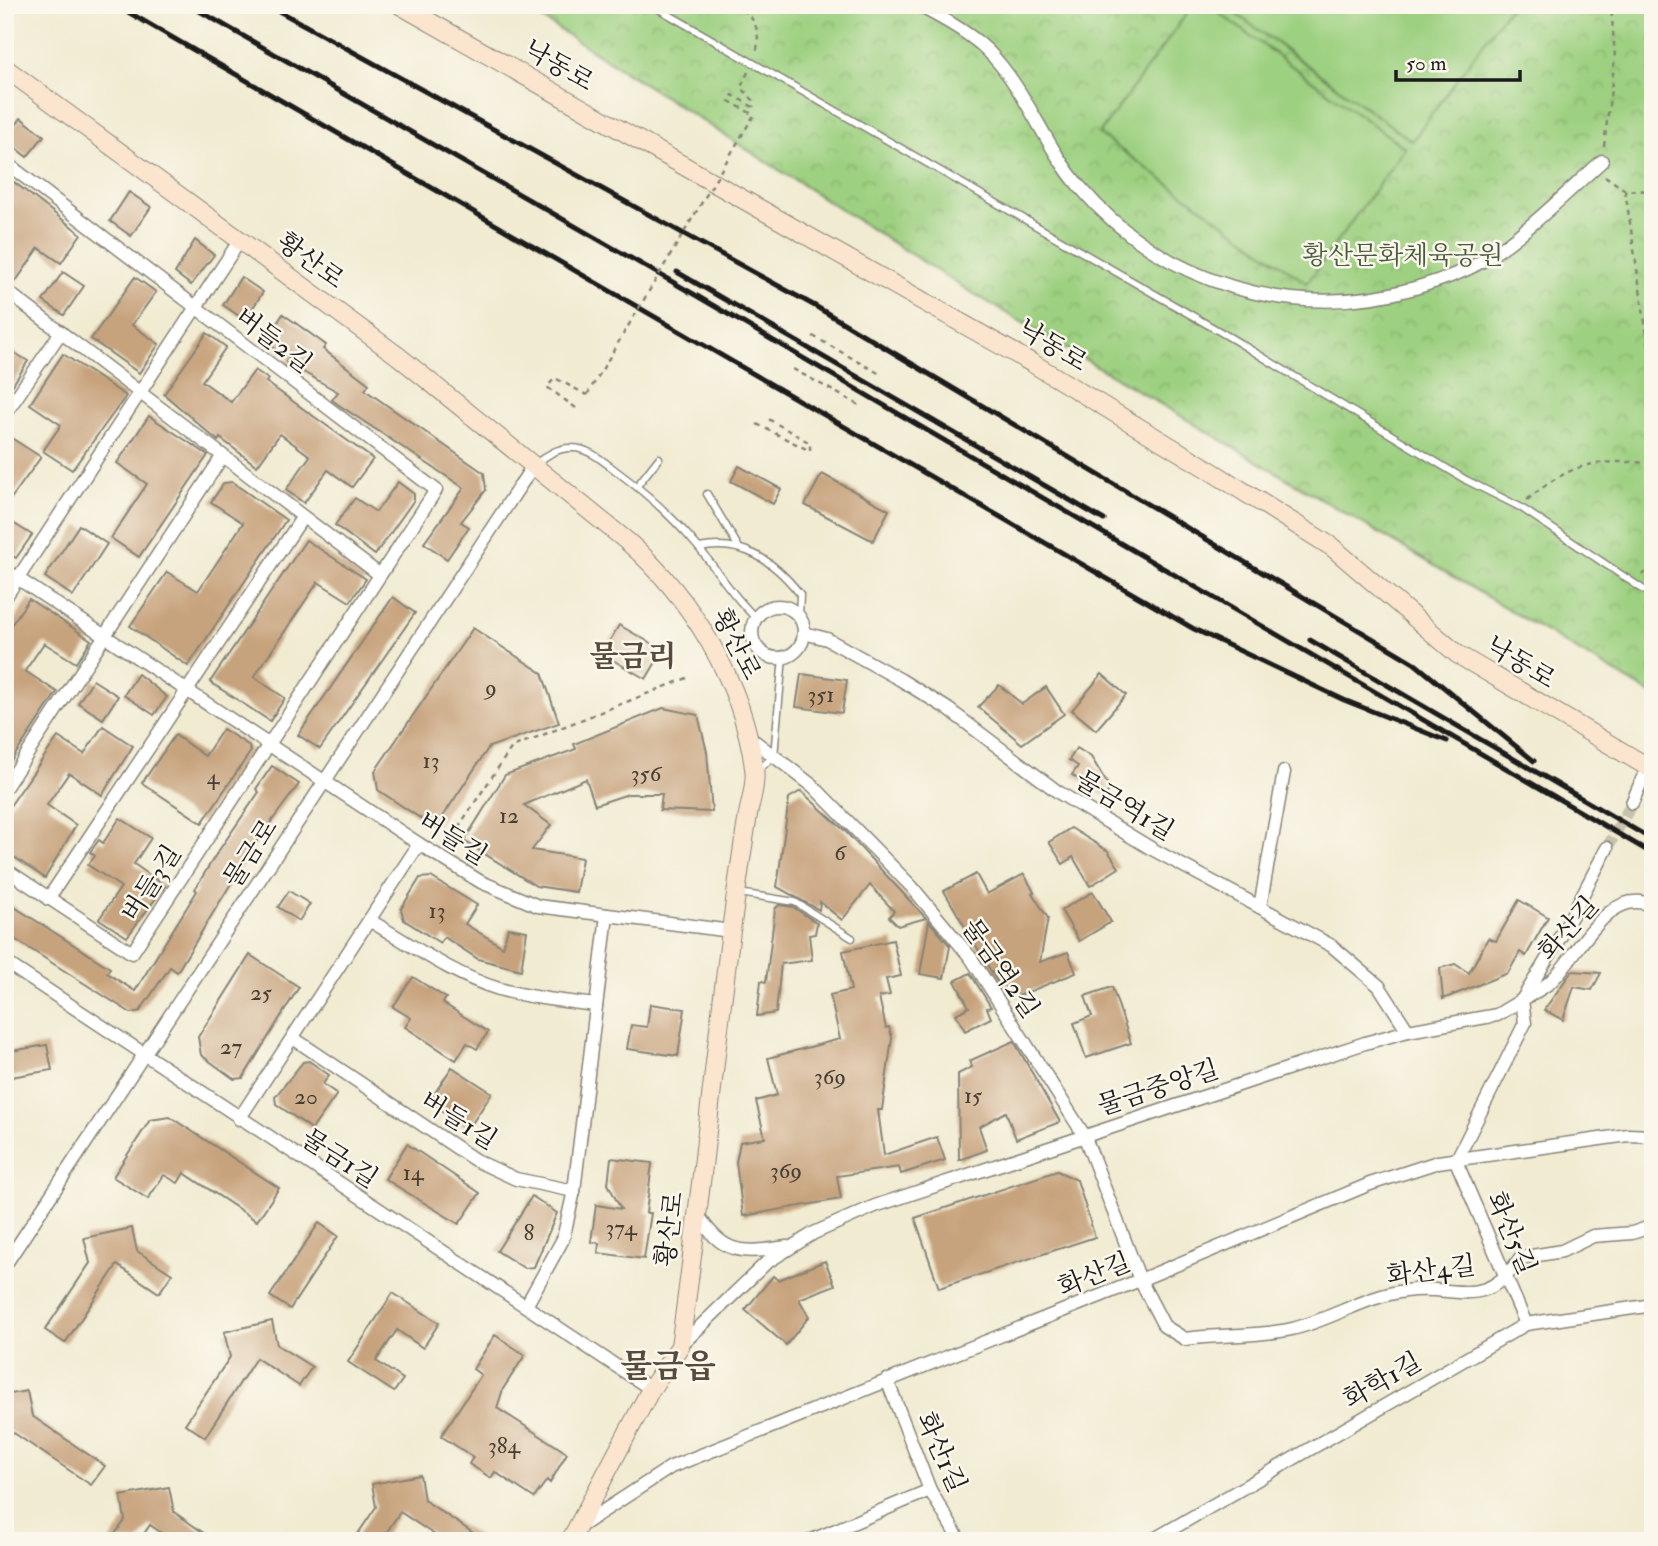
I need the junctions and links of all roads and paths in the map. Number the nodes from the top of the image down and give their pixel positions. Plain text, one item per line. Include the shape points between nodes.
1 (400, 5) edge
2 (652, 5) edge
3 (917, 5) edge
4 (1611, 5) edge
5 (5, 68) edge
6 (753, 107) dead end
7 (1602, 161) junction
8 (5, 162) edge
9 (1625, 190) junction
10 (1653, 191) edge
11 (240, 240) junction
12 (5, 290) edge
13 (195, 309) junction
14 (61, 332) junction
15 (813, 336) dead end
16 (793, 369) dead end
17 (880, 374) dead end
18 (1653, 375) edge
19 (140, 393) junction
20 (859, 405) dead end
21 (576, 408) dead end
22 (5, 414) edge
23 (765, 417) dead end
24 (757, 424) dead end
25 (222, 457) junction
26 (659, 458) dead end
27 (1653, 463) edge
28 (533, 466) junction
29 (636, 486) junction
30 (707, 494) dead end
31 (1520, 507) junction
32 (302, 518) junction
33 (738, 546) junction
34 (699, 548) junction
35 (5, 570) edge
36 (380, 575) junction
37 (18, 578) junction
38 (1653, 596) edge
39 (5, 597) edge
40 (799, 617) junction
41 (756, 618) junction
42 (804, 634) junction
43 (105, 636) junction
44 (783, 657) junction
45 (687, 678) dead end
46 (186, 691) junction
47 (749, 737) junction
48 (267, 744) junction
49 (774, 756) junction
50 (1650, 769) edge
51 (755, 772) junction
52 (1284, 772) dead end
53 (324, 783) junction
54 (5, 788) edge
55 (1632, 803) tunnel mouth
56 (419, 845) junction
57 (1607, 848) tunnel mouth
58 (439, 856) junction
59 (5, 869) edge
60 (736, 893) junction
61 (48, 899) junction
62 (1653, 906) edge
63 (1260, 907) junction
64 (607, 915) junction
65 (369, 919) junction
66 (731, 931) junction
67 (852, 938) dead end
68 (5, 962) edge
69 (1522, 1000) junction
70 (596, 1005) junction
71 (1408, 1031) junction
72 (293, 1038) junction
73 (145, 1053) junction
74 (239, 1119) junction
75 (1084, 1135) junction
76 (1653, 1136) edge
77 (1456, 1161) junction
78 (574, 1191) junction
79 (697, 1213) junction
80 (1653, 1226) edge
81 (791, 1246) junction
82 (5, 1265) edge
83 (1507, 1279) junction
84 (1140, 1280) junction
85 (1653, 1305) edge
86 (526, 1306) junction
87 (1526, 1324) junction
88 (1164, 1326) joint
89 (680, 1346) junction
90 (887, 1380) junction
91 (652, 1389) junction
92 (930, 1490) junction
93 (573, 1535) edge
94 (810, 1541) edge
95 (960, 1541) edge
96 (1151, 1541) edge

1 - 50 main road, 낙동로 via 1020,356 1194,461 1332,547 1457,654
2 - 31 lane via 1219,331 1466,480
3 - 7 street via 942,17 988,51 1078,185 1123,230 1174,264 1241,290 1299,300 1352,300 1437,281 1483,261
4 - 7 path via 1615,57
5 - 11 main road, 황산로
6 - 21 path, bridge via 733,95 729,101 754,116 587,395 555,378 547,387
7 - 9 path via 1607,179
8 - 13 street, 버들2길
9 - 10 path
9 - 18 path
11 - 13 street
11 - 28 main road, 황산로 via 398,356
12 - 14 street
13 - 19 street
13 - 36 street, 버들2길 via 436,490
14 - 19 street
14 - 22 street
15 - 17 path
16 - 20 path
19 - 25 street
19 - 37 street
23 - 24 path via 810,443 810,452
25 - 32 street
25 - 43 street
26 - 29 lane
27 - 31 path via 1604,461 1556,476
28 - 29 lane via 556,450 584,450
28 - 47 main road, 황산로 via 654,564 686,603 716,654
28 - 53 street, 물금로
29 - 34 lane
30 - 33 lane
31 - 38 lane
32 - 36 street
32 - 46 street
33 - 34 lane
33 - 40 lane via 787,578 800,594
34 - 41 lane via 733,596
35 - 37 street, 버들길
36 - 48 street, 버들2길
37 - 39 street
37 - 43 street, 버들길
40 - 41 street via 777,606
40 - 42 street
41 - 44 street via 754,643 766,655
42 - 44 street via 797,649
42 - 63 street, 물금역1길 via 827,639 901,680 1058,792
43 - 46 street, 버들길
43 - 54 street
44 - 49 lane
45 - 58 path via 512,747
46 - 48 street, 버들길
46 - 61 street
47 - 49 street, 물금역2길
47 - 51 main road, 황산로
48 - 53 street, 버들길
48 - 61 street, 버들3길 via 132,953
49 - 51 lane
49 - 75 street, 물금역2길 via 813,786 912,887 971,958
50 - 55 street
51 - 60 main road, 황산로
52 - 63 street
53 - 56 street, 버들길
53 - 73 street, 물금로
56 - 58 street, 버들길
56 - 65 street
57 - 69 street
58 - 64 street, 버들길 via 508,896 538,906
59 - 61 street, 버들3길
60 - 66 main road, 황산로
60 - 67 lane via 795,902
62 - 69 street, 화산길 via 1643,901 1620,905 1578,943 1552,981
63 - 71 street, 물금역1길 via 1332,946 1359,967 1379,986
64 - 66 street, 버들길
64 - 70 street
65 - 70 street via 461,973 496,988
65 - 72 street
66 - 79 main road, 황산로
68 - 73 street, 물금1길
69 - 71 street, 물금중앙길 via 1497,1015
69 - 77 street via 1525,1023
70 - 78 street
71 - 75 street, 물금중앙길
72 - 74 street
72 - 78 street, 버들1길 via 475,1160 516,1179
73 - 74 street, 물금1길
73 - 82 street, 물금로
74 - 86 street, 물금1길
75 - 81 street, 물금중앙길 via 875,1206
75 - 84 street, 물금역2길
76 - 77 street, 화산길 via 1628,1135
77 - 83 street, 화산5길
77 - 84 street, 화산길 via 1438,1162 1370,1184
78 - 86 street via 563,1239
79 - 81 street via 710,1234 732,1250 753,1253
79 - 89 main road, 황산로
80 - 83 street, 화산4길 via 1593,1236 1562,1251 1520,1258
81 - 89 street, 물금중앙길 via 722,1303
83 - 87 street, 화산5길
83 - 88 street, 화산4길 via 1477,1292 1405,1290 1264,1335 1185,1339
84 - 88 street, 물금역2길
84 - 90 street, 화산길
85 - 87 street, 화학1길
86 - 91 street, 물금1길
87 - 96 street, 화학1길
89 - 91 main road, 황산로
90 - 92 street, 화산1길
90 - 93 street, 화산길 via 671,1467
91 - 93 main road, 황산로
92 - 94 street
92 - 95 street, 화산1길

